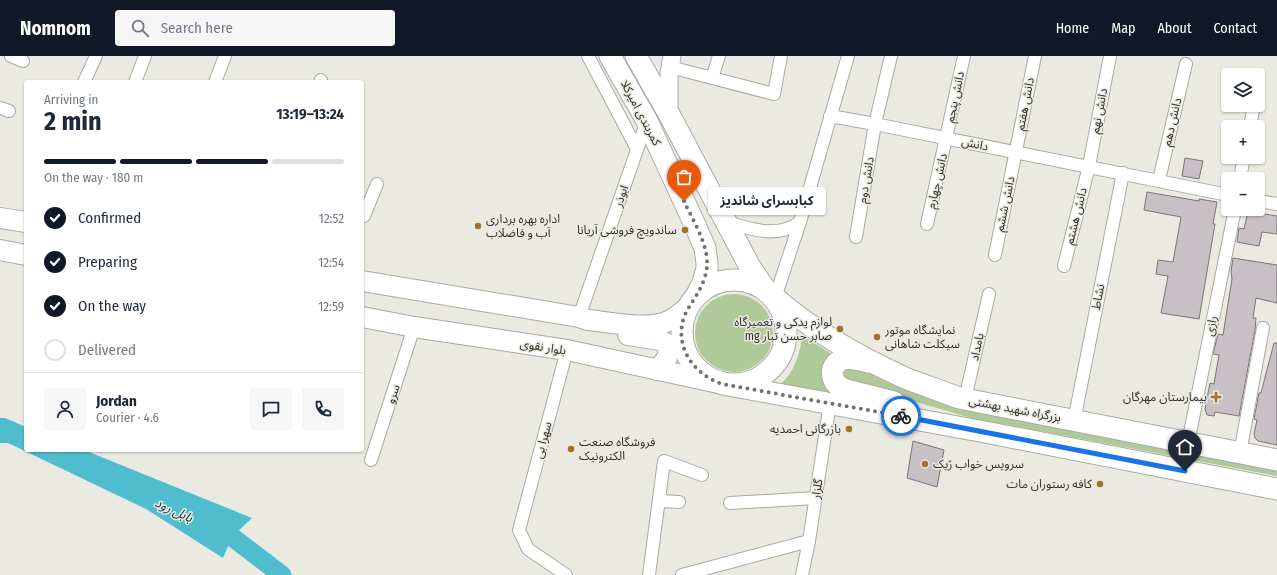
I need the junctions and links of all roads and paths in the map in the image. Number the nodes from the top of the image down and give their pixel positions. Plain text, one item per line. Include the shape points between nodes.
1 (11, 56) edge
2 (96, 56) edge
3 (144, 56) edge
4 (225, 56) edge
5 (588, 56) edge
6 (610, 56) edge
7 (636, 56) edge
8 (719, 56) edge
9 (781, 56) edge
10 (848, 56) edge
11 (891, 56) edge
12 (964, 56) edge
13 (1035, 56) edge
14 (1110, 56) edge
15 (23, 60) dead end
16 (671, 62) edge
17 (1186, 64) dead end
18 (712, 78) junction
19 (85, 80) edge
20 (136, 80) edge
21 (216, 80) edge
22 (669, 114) junction
23 (830, 116) junction
24 (647, 120) junction
25 (875, 124) junction
26 (947, 138) junction
27 (637, 150) junction
28 (1016, 152) junction
29 (1089, 166) junction
30 (1123, 173) junction
31 (1159, 180) junction
32 (377, 184) dead end
33 (1221, 193) edge
34 (715, 201) junction
35 (1265, 202) edge
36 (1277, 204) edge
37 (690, 214) junction
38 (366, 216) edge
39 (1233, 216) edge
40 (0, 218) edge
41 (24, 220) edge
42 (726, 222) junction
43 (800, 222) junction
44 (927, 224) dead end
45 (856, 237) dead end
46 (0, 250) edge
47 (24, 255) edge
48 (995, 255) dead end
49 (1064, 266) dead end
50 (364, 282) edge
51 (770, 294) junction
52 (989, 294) dead end
53 (693, 301) junction
54 (364, 317) edge
55 (583, 319) junction
56 (414, 327) junction
57 (1263, 328) dead end
58 (567, 350) junction
59 (882, 367) junction
60 (657, 370) junction
61 (722, 384) junction
62 (965, 400) junction
63 (830, 404) junction
64 (1074, 421) junction
65 (985, 432) junction
66 (1188, 443) junction
67 (1240, 453) junction
68 (371, 460) dead end
69 (1277, 460) edge
70 (702, 475) dead end
71 (1277, 489) edge
72 (816, 498) junction
73 (659, 501) junction
74 (679, 502) dead end
75 (730, 503) dead end
76 (809, 541) junction
77 (566, 575) edge
78 (649, 575) edge
79 (685, 575) edge
80 (802, 575) edge

1 - 15 street
2 - 19 street
3 - 20 street
4 - 21 street
5 - 27 street
6 - 24 highway, کمربندی امیرکلا
7 - 22 highway, کمربندی امیرکلا
8 - 18 street
9 - 18 street via 774,94
10 - 23 street
11 - 25 street, دانش دوم
12 - 26 street, دانش پنجم
13 - 28 street, دانش هفتم
14 - 29 street, دانش نهم
16 - 18 street
16 - 22 main road via 668,82
17 - 31 street, دانش دهم
22 - 34 highway, کمربندی امیرکلا
23 - 25 street, دانش
23 - 43 street
24 - 27 street, ابوذر
24 - 37 highway, کمربندی امیرکلا
25 - 26 street, دانش
25 - 45 street, دانش دوم
26 - 28 street, دانش
26 - 44 street, دانش چهارم
27 - 55 street, ابوذر
28 - 29 street, دانش
28 - 48 street, دانش ششم
29 - 30 street, دانش
29 - 49 street, دانش هشتم
30 - 31 street, دانش
30 - 64 street, نشاط
31 - 33 street, دانش
32 - 38 street
34 - 37 highway via 713,215 708,219 696,219
34 - 42 highway, کمربندی امیرکلا
35 - 36 street
37 - 53 highway, کمربندی امیرکلا via 705,248 707,263 705,276
39 - 66 street, رازی
40 - 41 main road
42 - 43 street via 774,232 791,229
42 - 51 highway, کمربندی امیرکلا via 750,267
43 - 51 street
46 - 47 main road
50 - 55 main road
51 - 53 highway via 754,283 729,280 706,288
51 - 59 highway, بزرگراه شهید بهشتی via 806,324
51 - 61 highway via 782,309 786,322 787,335 779,360 760,378 736,385
52 - 62 street, بامداد
53 - 55 main road via 666,322 649,326
53 - 61 highway via 684,317 682,329 686,353 701,373
54 - 56 main road, بلوار نقوی
55 - 60 main road via 602,331 660,340 667,344 667,358
56 - 58 main road, بلوار نقوی
56 - 68 street, سرو
57 - 67 street
58 - 60 main road, بلوار نقوی
58 - 77 street, سهرا بی via 519,530 528,549
59 - 62 highway, بزرگراه شهید بهشتی
59 - 65 highway via 849,358 835,366 832,376 837,385 846,390 912,406
60 - 61 main road, بلوار نقوی
61 - 63 highway
62 - 64 highway, بزرگراه شهید بهشتی
63 - 65 highway
63 - 72 street, گلزار
64 - 66 highway, بزرگراه شهید بهشتی
65 - 71 highway
66 - 67 highway, بزرگراه شهید بهشتی
67 - 69 highway, بزرگراه شهید بهشتی
70 - 73 street via 664,461
72 - 75 street
72 - 76 street, گلزار
73 - 74 street
73 - 78 street
76 - 79 street
76 - 80 street, گلزار

